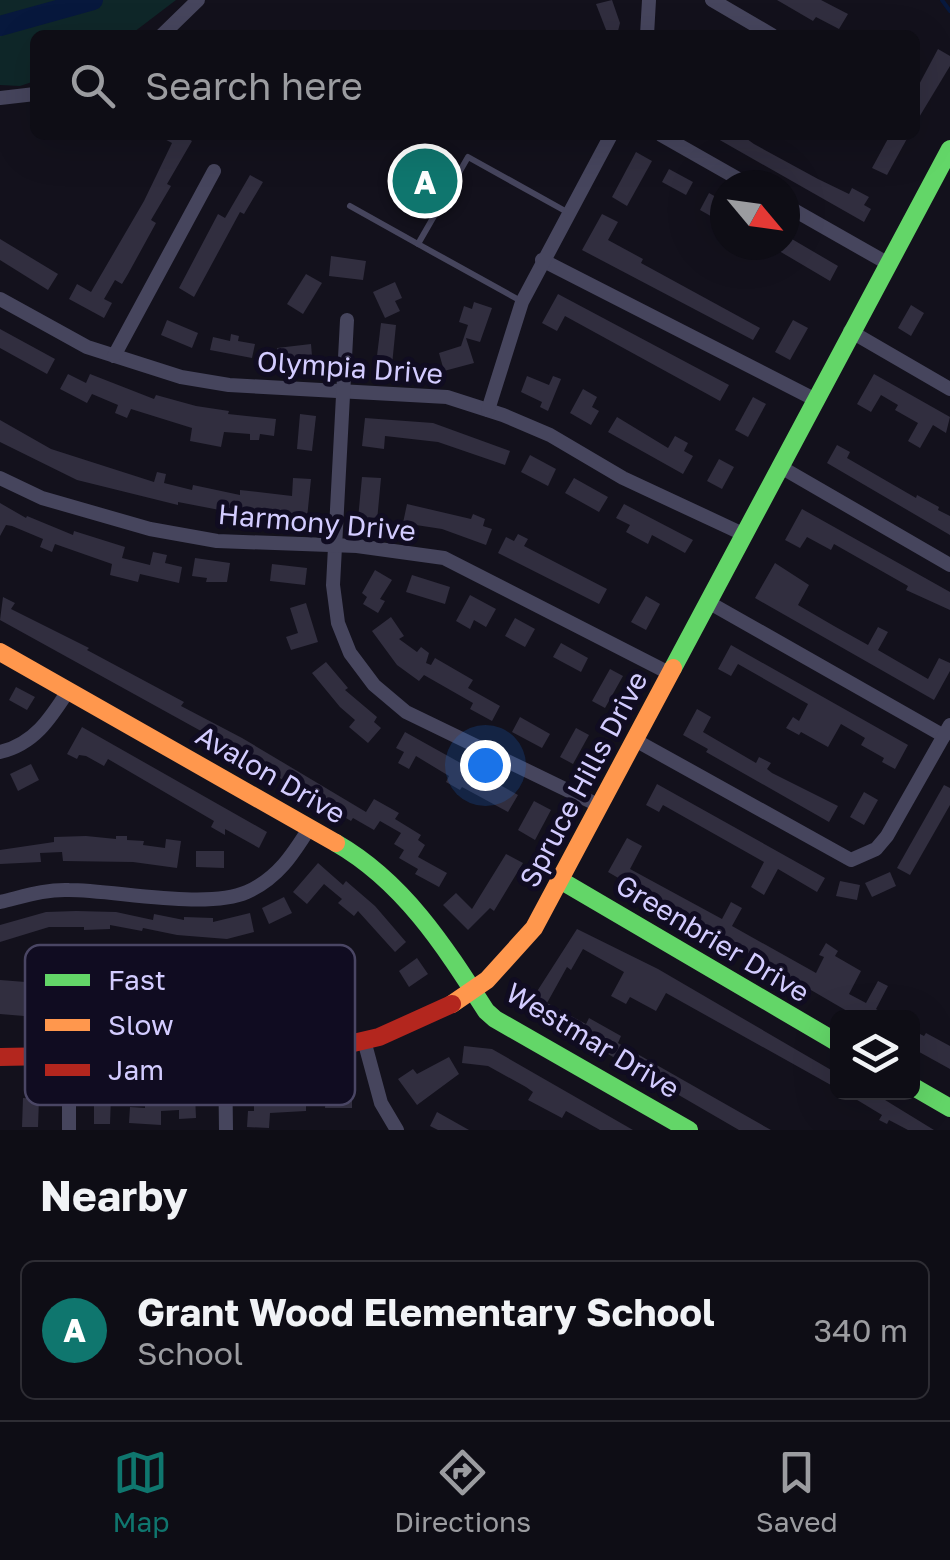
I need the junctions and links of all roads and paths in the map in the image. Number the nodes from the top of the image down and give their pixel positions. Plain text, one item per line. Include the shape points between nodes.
1 (198, 0) edge
2 (650, 0) edge
3 (712, 0) edge
4 (167, 30) edge
5 (647, 30) edge
6 (763, 30) edge
7 (30, 95) edge
8 (0, 98) edge
9 (609, 140) edge
10 (669, 140) edge
11 (950, 150) edge
12 (722, 170) edge
13 (214, 171) dead end
14 (350, 206) dead end
15 (568, 213) junction
16 (800, 214) edge
17 (418, 244) junction
18 (542, 260) junction
19 (887, 263) junction
20 (0, 299) edge
21 (522, 302) junction
22 (348, 320) dead end
23 (850, 331) junction
24 (114, 356) junction
25 (343, 388) junction
26 (950, 389) edge
27 (814, 399) junction
28 (488, 410) junction
29 (779, 466) junction
30 (0, 478) edge
31 (743, 534) junction
32 (334, 545) junction
33 (950, 564) edge
34 (708, 602) junction
35 (0, 652) edge
36 (672, 674) junction
37 (68, 691) junction
38 (947, 731) edge
39 (636, 740) junction
40 (0, 752) edge
41 (600, 806) junction
42 (310, 826) junction
43 (560, 880) junction
44 (0, 902) edge
45 (474, 992) junction
46 (830, 1038) edge
47 (364, 1044) junction
48 (355, 1045) edge
49 (0, 1056) edge
50 (25, 1057) edge
51 (920, 1091) edge
52 (226, 1105) edge
53 (950, 1108) edge
54 (226, 1130) edge
55 (397, 1130) edge
56 (689, 1130) edge

1 - 4 street
2 - 5 street
3 - 6 street
7 - 8 street
9 - 15 street
10 - 12 street
11 - 19 main road, Spruce Hills Drive
13 - 24 street
14 - 17 lane
15 - 17 lane via 468,157
15 - 18 street
16 - 19 street
17 - 21 lane
18 - 21 street
18 - 27 street
19 - 23 main road, Spruce Hills Drive
20 - 24 street, Olympia Drive
21 - 28 street
22 - 25 street
23 - 26 street
23 - 27 main road, Spruce Hills Drive
24 - 25 street, Olympia Drive via 229,384
25 - 28 street, Olympia Drive via 447,397
25 - 32 street
27 - 29 main road, Spruce Hills Drive
28 - 31 street, Olympia Drive
29 - 31 main road, Spruce Hills Drive
29 - 33 street
30 - 32 street, Harmony Drive via 42,498 150,529 217,541
31 - 34 main road, Spruce Hills Drive
32 - 36 street, Harmony Drive via 444,558
32 - 41 street via 338,623 374,685 406,712
34 - 36 main road, Spruce Hills Drive
34 - 38 street
35 - 37 main road, Avalon Drive
36 - 39 main road, Spruce Hills Drive
37 - 40 street via 38,732
37 - 42 main road, Avalon Drive
38 - 39 street via 886,836 852,860
39 - 41 main road, Spruce Hills Drive
41 - 43 main road, Spruce Hills Drive
42 - 44 street via 289,862 244,894 67,890
42 - 45 main road, Avalon Drive via 406,899
43 - 45 main road, Spruce Hills Drive via 530,934
43 - 46 main road, Greenbrier Drive
45 - 47 main road, Spruce Hills Drive
45 - 56 main road, Westmar Drive via 495,1019
47 - 48 main road, Spruce Hills Drive
47 - 55 street via 381,1103
49 - 50 main road, Spruce Hills Drive
51 - 53 main road
52 - 54 street

